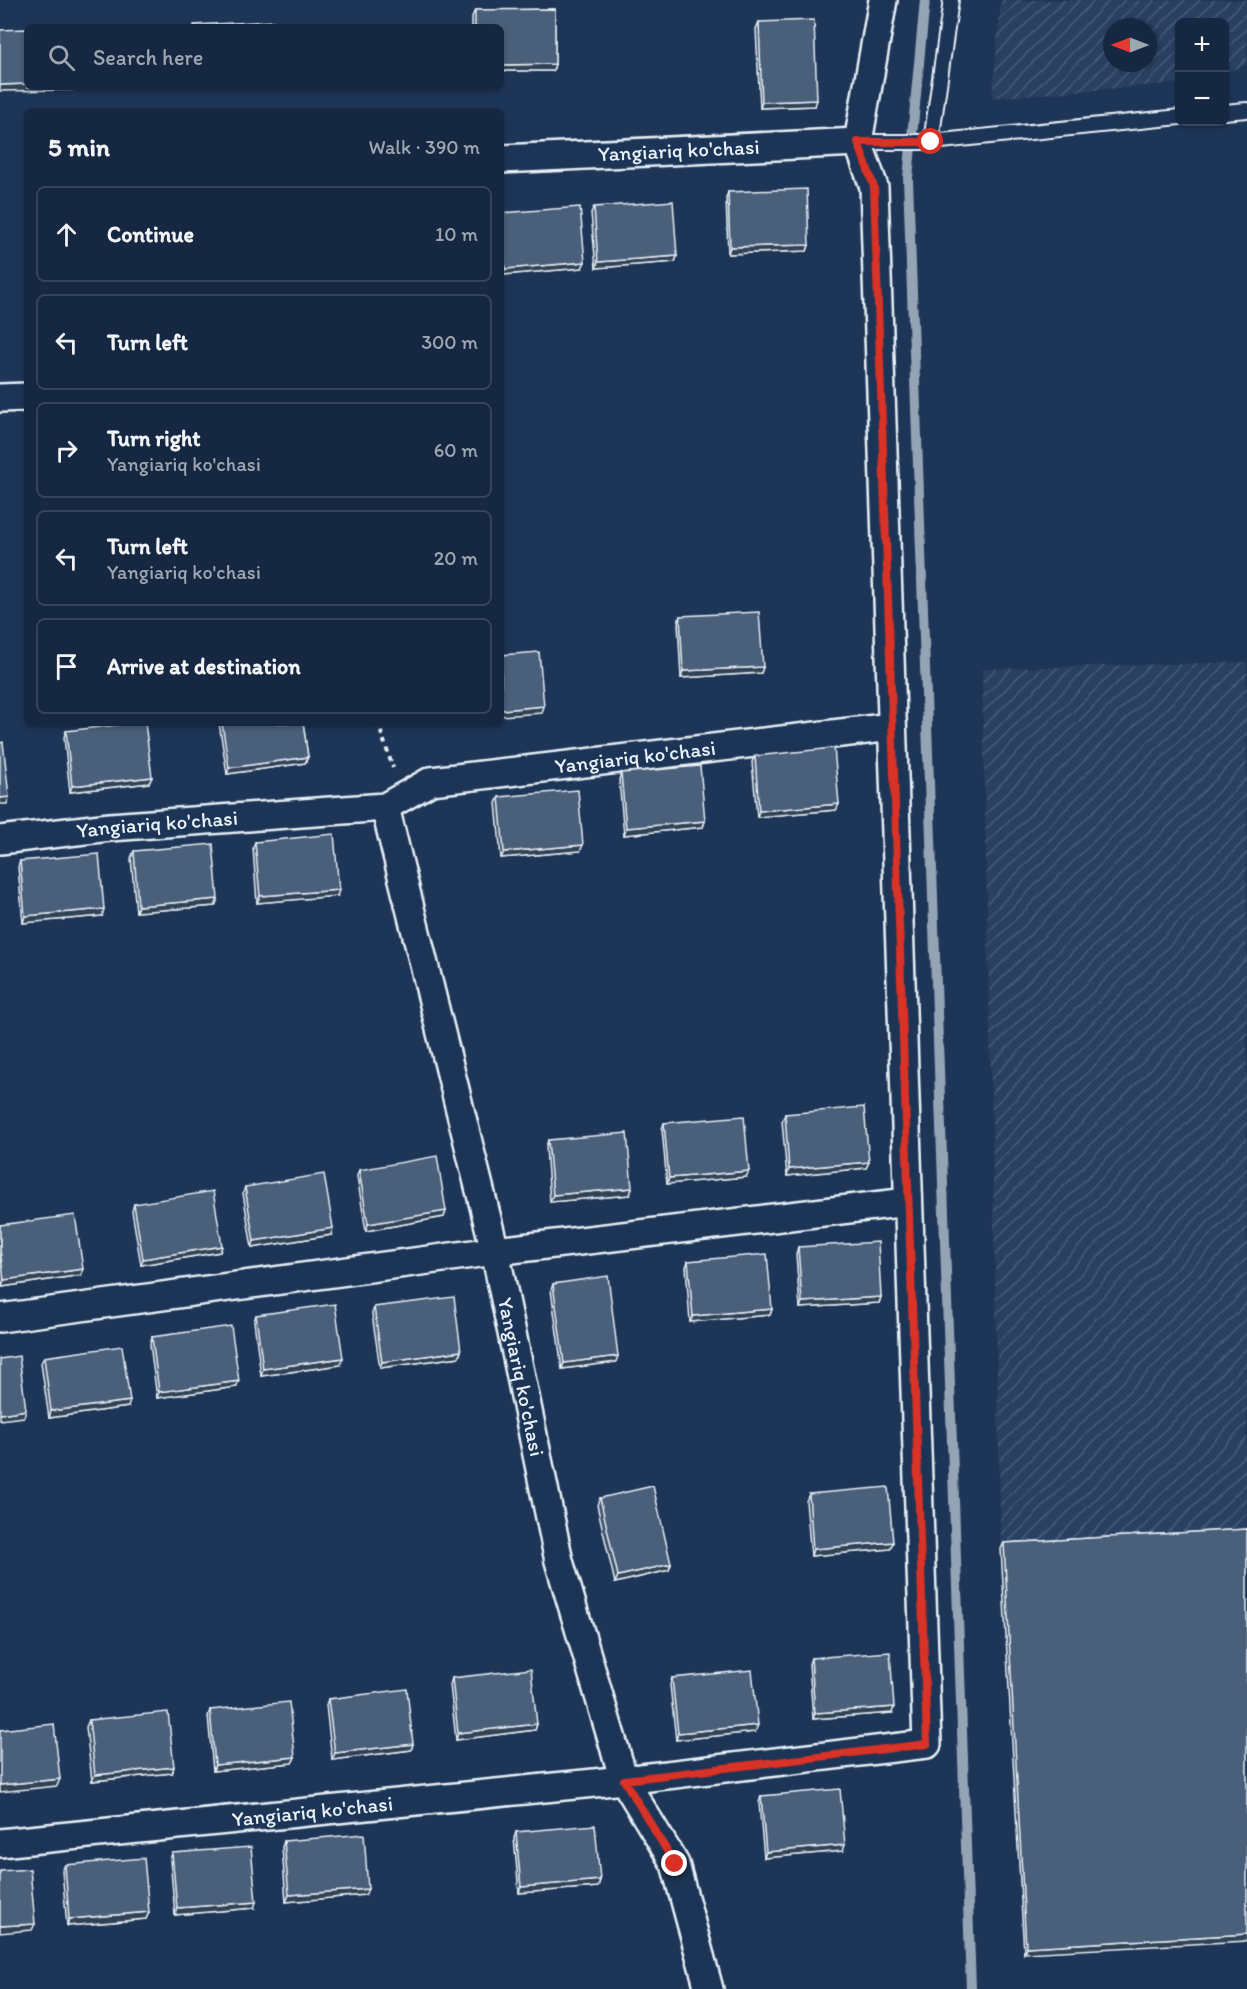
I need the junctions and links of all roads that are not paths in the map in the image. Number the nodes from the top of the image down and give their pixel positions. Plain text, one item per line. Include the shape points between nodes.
1 (882, 0) edge
2 (951, 0) edge
3 (1247, 110) edge
4 (1229, 112) edge
5 (1175, 117) edge
6 (858, 142) junction
7 (931, 142) junction
8 (504, 159) edge
9 (24, 397) edge
10 (0, 398) edge
11 (892, 727) junction
12 (394, 802) junction
13 (0, 840) edge
14 (908, 1202) junction
15 (495, 1251) junction
16 (0, 1318) edge
17 (624, 1780) junction
18 (0, 1843) edge
19 (710, 1989) edge

1 - 6 street
2 - 7 lane
3 - 4 lane
5 - 7 lane
6 - 7 lane
6 - 8 street, Yangiariq ko'chasi
6 - 11 street via 874,187
9 - 10 street
11 - 12 street, Yangiariq ko'chasi via 431,781
11 - 14 street
12 - 13 street, Yangiariq ko'chasi
12 - 15 street, Yangiariq ko'chasi
14 - 15 street
14 - 17 street, Yangiariq ko'chasi via 927,1744
15 - 16 street
15 - 17 street, Yangiariq ko'chasi via 559,1561
17 - 18 street, Yangiariq ko'chasi
17 - 19 street, Yangiariq ko'chasi via 675,1864

